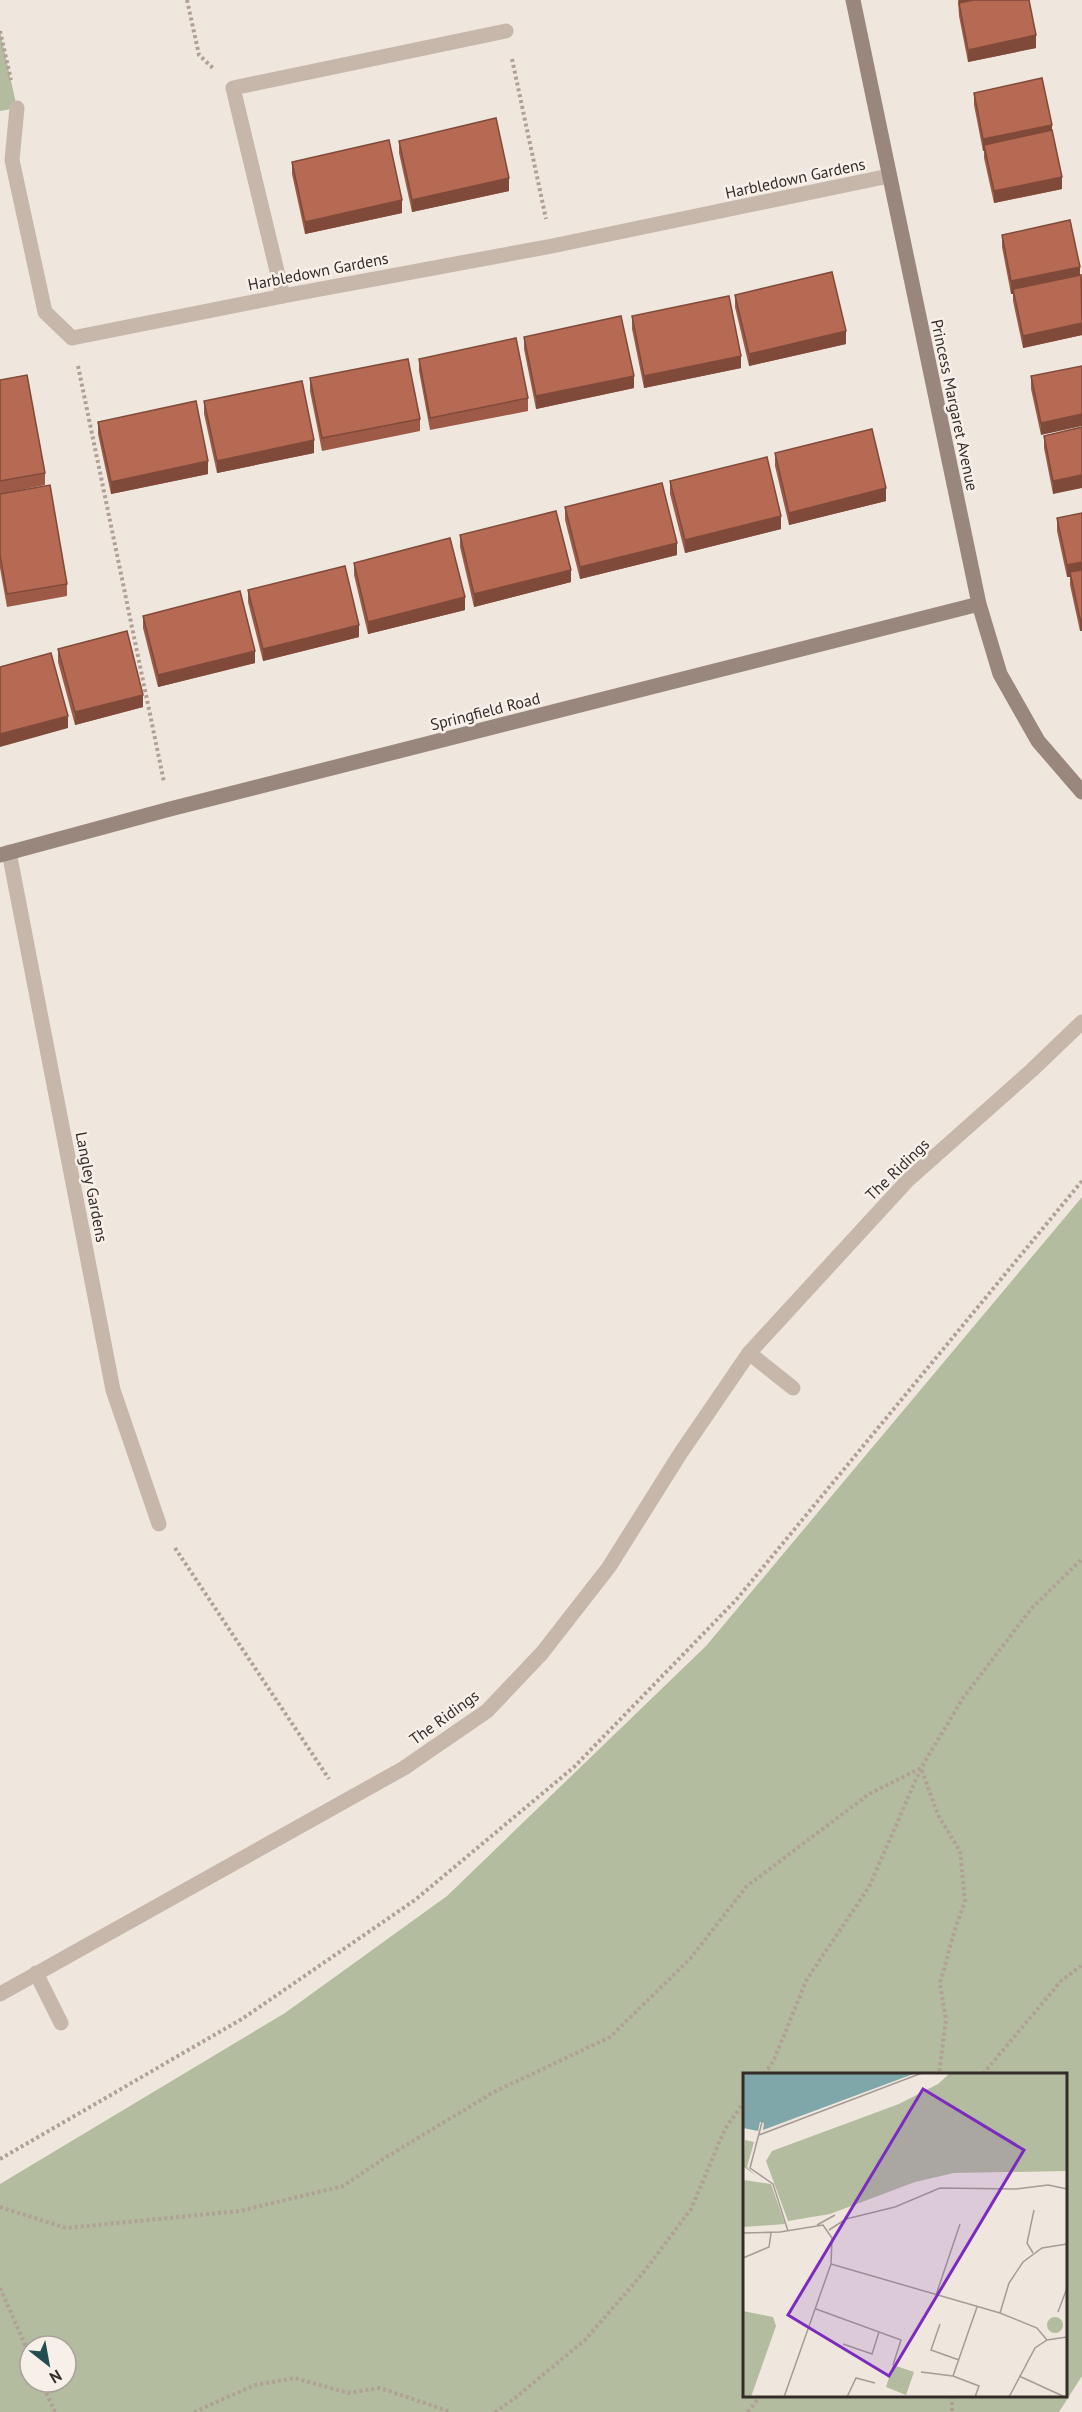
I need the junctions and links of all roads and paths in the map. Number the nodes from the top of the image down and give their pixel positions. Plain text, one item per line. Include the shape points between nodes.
1 (187, 0) edge
2 (853, 0) edge
3 (0, 31) edge
4 (506, 31) joint
5 (233, 88) junction
6 (17, 108) joint
7 (889, 177) junction
8 (552, 246) junction
9 (282, 296) junction
10 (72, 338) junction
11 (979, 604) junction
12 (1082, 792) edge
13 (170, 809) junction
14 (4, 854) edge
15 (1082, 1022) edge
16 (1082, 1181) edge
17 (749, 1353) junction
18 (793, 1388) dead end
19 (159, 1524) joint
20 (1082, 1559) edge
21 (921, 1768) junction
22 (344, 1802) junction
23 (1082, 1965) edge
24 (36, 1973) junction
25 (0, 1994) edge
26 (61, 2023) dead end
27 (765, 2073) edge
28 (939, 2073) edge
29 (984, 2073) edge
30 (743, 2103) edge
31 (0, 2159) edge
32 (0, 2207) edge
33 (0, 2288) edge
34 (20, 2334) edge
35 (47, 2394) edge
36 (759, 2397) edge
37 (55, 2412) edge
38 (194, 2412) edge
39 (451, 2412) edge
40 (495, 2412) edge
41 (748, 2412) edge

1 - 5 path via 198,55
2 - 7 street, Princess Margaret Avenue
3 - 6 path
4 - 5 street
4 - 8 path
5 - 9 street
6 - 10 street via 12,160 45,312
7 - 8 street, Harbledown Gardens
7 - 11 street, Princess Margaret Avenue
8 - 9 street, Harbledown Gardens
9 - 10 street, Harbledown Gardens
10 - 13 path
11 - 12 street, Princess Margaret Avenue via 1000,674 1038,741
11 - 13 street, Springfield Road
13 - 14 street, Springfield Road
14 - 19 street, Langley Gardens via 113,1390
15 - 17 street, The Ridings via 908,1180
16 - 31 path via 736,1600 574,1767 415,1900 242,2019
17 - 18 street
17 - 22 street, The Ridings via 609,1567 542,1653 487,1711 404,1768
19 - 22 path
20 - 21 path via 1031,1609 970,1689
21 - 27 path via 869,1887 807,1979 773,2062
21 - 28 path via 938,1815 960,1851 965,1900 940,1983 946,2020
21 - 32 path via 869,1794 747,1886 689,1960 610,2037 494,2092 343,2186 240,2211 66,2228
22 - 24 street, The Ridings
23 - 29 path via 1060,1981
24 - 25 street, The Ridings
24 - 26 street
30 - 40 path via 725,2129 691,2209 643,2273 585,2340
33 - 34 path
35 - 37 path
36 - 41 path
38 - 39 path via 255,2385 295,2378 348,2393 380,2388

